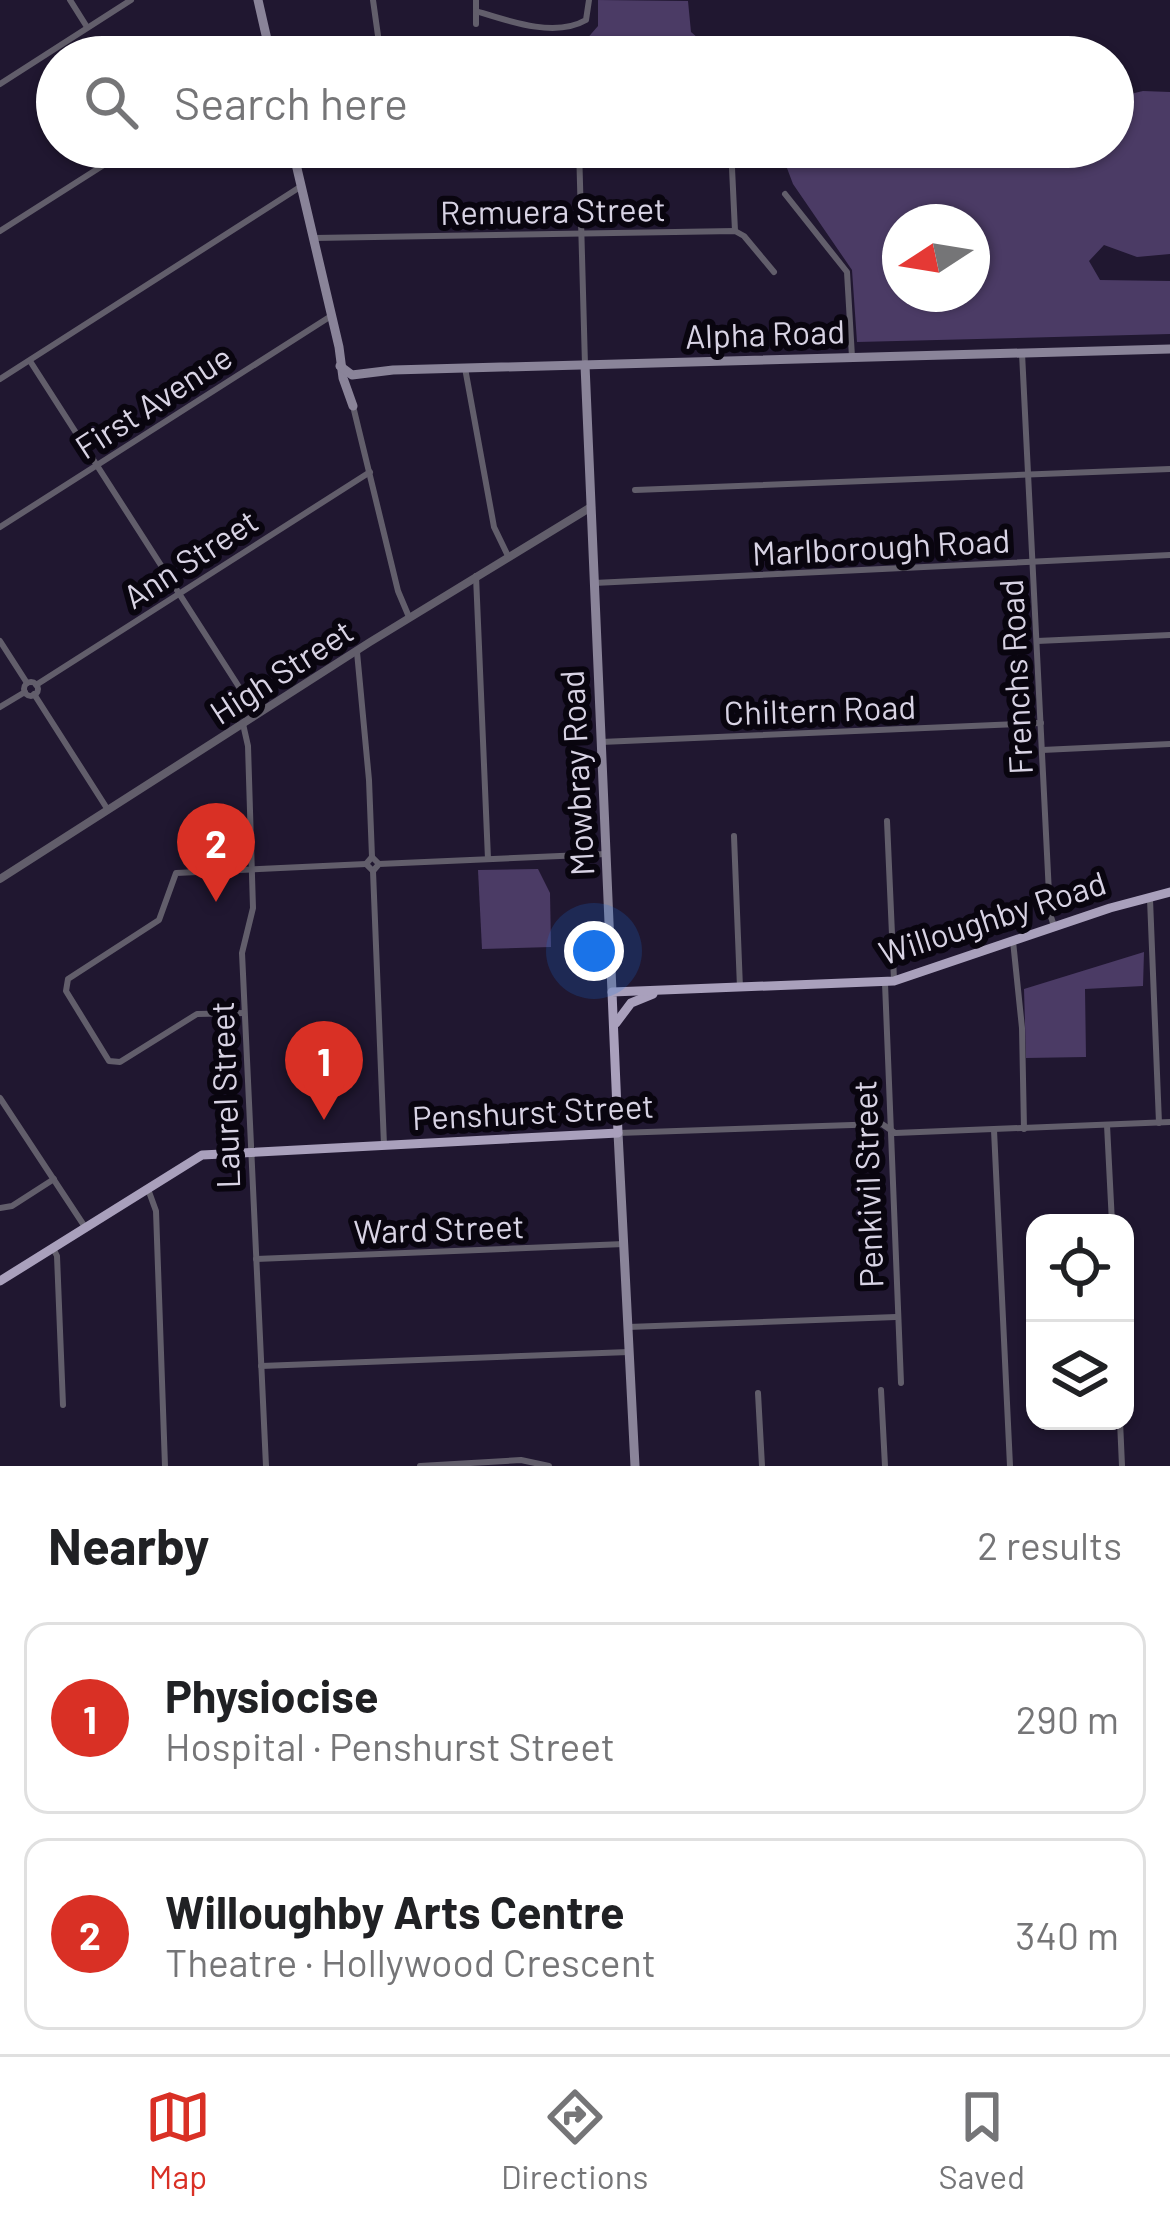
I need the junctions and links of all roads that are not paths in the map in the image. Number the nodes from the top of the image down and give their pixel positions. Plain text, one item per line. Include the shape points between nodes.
1 (70, 0) edge
2 (131, 0) edge
3 (258, 0) edge
4 (373, 0) edge
5 (476, 0) edge
6 (587, 3) edge
7 (476, 11) junction
8 (476, 24) dead end
9 (88, 28) junction
10 (75, 36) edge
11 (266, 36) edge
12 (378, 36) edge
13 (36, 61) edge
14 (0, 84) edge
15 (99, 168) edge
16 (297, 168) edge
17 (579, 168) edge
18 (732, 168) edge
19 (302, 186) junction
20 (785, 194) dead end
21 (0, 231) edge
22 (734, 231) junction
23 (581, 235) junction
24 (314, 238) junction
25 (774, 272) dead end
26 (332, 315) junction
27 (1170, 349) edge
28 (1022, 353) junction
29 (852, 358) junction
30 (30, 361) junction
31 (343, 361) junction
32 (585, 365) junction
33 (465, 368) junction
34 (361, 374) junction
35 (0, 379) edge
36 (352, 392) junction
37 (353, 406) junction
38 (97, 466) junction
39 (1170, 469) edge
40 (370, 472) junction
41 (1028, 473) junction
42 (634, 490) dead end
43 (591, 507) junction
44 (0, 526) edge
45 (1170, 555) edge
46 (508, 556) junction
47 (1033, 562) junction
48 (476, 576) junction
49 (594, 583) junction
50 (179, 594) junction
51 (410, 618) junction
52 (1170, 635) edge
53 (1037, 640) junction
54 (0, 641) edge
55 (357, 651) junction
56 (31, 688) junction
57 (0, 707) edge
58 (257, 715) junction
59 (1041, 723) junction
60 (243, 724) junction
61 (601, 742) junction
62 (1170, 744) edge
63 (1042, 750) junction
64 (108, 810) junction
65 (887, 821) dead end
66 (734, 836) dead end
67 (606, 854) junction
68 (488, 859) junction
69 (372, 864) junction
70 (252, 868) junction
71 (0, 879) edge
72 (1170, 892) edge
73 (1150, 896) junction
74 (1054, 926) junction
75 (1012, 940) junction
76 (890, 982) junction
77 (740, 988) junction
78 (658, 991) junction
79 (612, 992) junction
80 (244, 1013) junction
81 (614, 1030) junction
82 (0, 1098) edge
83 (1170, 1122) edge
84 (1159, 1123) junction
85 (1107, 1125) junction
86 (888, 1128) junction
87 (1024, 1129) junction
88 (994, 1130) junction
89 (618, 1133) junction
90 (384, 1145) junction
91 (250, 1151) junction
92 (53, 1179) junction
93 (147, 1187) junction
94 (0, 1208) edge
95 (1112, 1214) edge
96 (85, 1226) junction
97 (624, 1244) junction
98 (53, 1248) junction
99 (255, 1259) junction
100 (0, 1282) edge
101 (896, 1316) junction
102 (628, 1327) junction
103 (629, 1352) junction
104 (261, 1366) junction
105 (901, 1383) dead end
106 (881, 1390) dead end
107 (758, 1394) dead end
108 (63, 1405) dead end
109 (1120, 1430) edge
110 (165, 1466) edge
111 (266, 1466) edge
112 (420, 1466) edge
113 (550, 1466) edge
114 (634, 1466) edge
115 (761, 1466) edge
116 (885, 1466) edge
117 (1010, 1466) edge
118 (1122, 1466) edge

1 - 9 street
2 - 9 street
3 - 11 main road
4 - 12 street
5 - 7 street
6 - 7 street via 586,20 574,26 523,25
7 - 8 street
9 - 10 street
13 - 14 street
15 - 21 street
16 - 19 main road
17 - 23 street
18 - 22 street
19 - 24 main road
19 - 30 street
20 - 29 street via 847,272
22 - 23 street, Remuera Street
22 - 25 street
23 - 24 street, Remuera Street
23 - 32 street
24 - 26 main road
26 - 31 main road
26 - 38 street, First Avenue
27 - 28 main road, Alpha Road
28 - 29 main road, Alpha Road
28 - 41 street, Frenchs Road
29 - 32 main road, Alpha Road
30 - 35 street
30 - 38 street
31 - 34 main road
31 - 34 main road, Alpha Road
31 - 36 main road
31 - 37 main road
32 - 33 main road, Alpha Road
32 - 43 main road, Mowbray Road
33 - 34 main road, Alpha Road
33 - 46 street via 494,527
34 - 36 main road
36 - 37 main road
37 - 40 street
38 - 44 street, First Avenue
38 - 50 street
39 - 41 street
40 - 50 street, Ann Street
40 - 51 street
41 - 42 street
41 - 47 street, Frenchs Road
43 - 46 street, High Street
43 - 49 main road, Mowbray Road
45 - 47 street, Marlborough Road
46 - 48 street, High Street
47 - 49 street, Marlborough Road
47 - 53 street, Frenchs Road
48 - 51 street, High Street
48 - 68 street
49 - 61 main road, Mowbray Road
50 - 56 street, Ann Street
50 - 58 street
51 - 55 street, High Street
52 - 53 street
53 - 59 street, Frenchs Road
54 - 56 street
55 - 58 street, High Street
55 - 69 street
56 - 57 street, Ann Street
56 - 64 street
58 - 60 street, High Street
59 - 61 street, Chiltern Road
59 - 63 street, Frenchs Road
60 - 64 street, High Street
60 - 70 street, Laurel Street
61 - 67 main road, Mowbray Road
62 - 63 street
63 - 74 street, Frenchs Road
64 - 71 street, High Street
65 - 76 street, Penkivil Street
66 - 77 street
67 - 68 street
67 - 79 main road, Mowbray Road
68 - 69 street
69 - 70 street
69 - 90 street
70 - 80 street, Laurel Street
70 - 80 street via 176,872 158,920 68,980 66,991 109,1061 120,1062 196,1014
72 - 73 main road, Willoughby Road
73 - 74 main road, Willoughby Road
73 - 84 street
74 - 75 main road, Willoughby Road
75 - 76 main road, Willoughby Road
75 - 87 street
76 - 77 main road, Willoughby Road
76 - 86 street, Penkivil Street
77 - 78 main road, Willoughby Road
78 - 79 main road, Willoughby Road
78 - 81 main road via 627,1006
79 - 81 main road, Mowbray Road
80 - 91 street, Laurel Street
81 - 89 main road, Mowbray Road
82 - 92 street
83 - 84 street, Penshurst Street
84 - 85 street, Penshurst Street
85 - 87 street, Penshurst Street
85 - 95 street
86 - 88 street, Penshurst Street
86 - 89 street, Penshurst Street
86 - 101 street, Penkivil Street
87 - 88 street, Penshurst Street
88 - 117 street
89 - 90 main road, Penshurst Street
89 - 97 main road, Mowbray Road
90 - 91 main road, Penshurst Street
91 - 93 main road, Penshurst Street via 202,1155
91 - 99 street, Laurel Street
92 - 94 street
92 - 96 street
93 - 96 main road, Penshurst Street
93 - 110 street via 156,1211
96 - 98 main road, Penshurst Street
97 - 99 street, Ward Street
97 - 102 main road, Mowbray Road
98 - 100 main road, Penshurst Street
98 - 108 street
99 - 104 street, Laurel Street
101 - 102 street
101 - 105 street, Penkivil Street
102 - 103 main road, Mowbray Road
103 - 104 street
103 - 114 main road, Mowbray Road
104 - 111 street, Laurel Street
106 - 116 street
107 - 115 street
109 - 118 street
112 - 113 street

